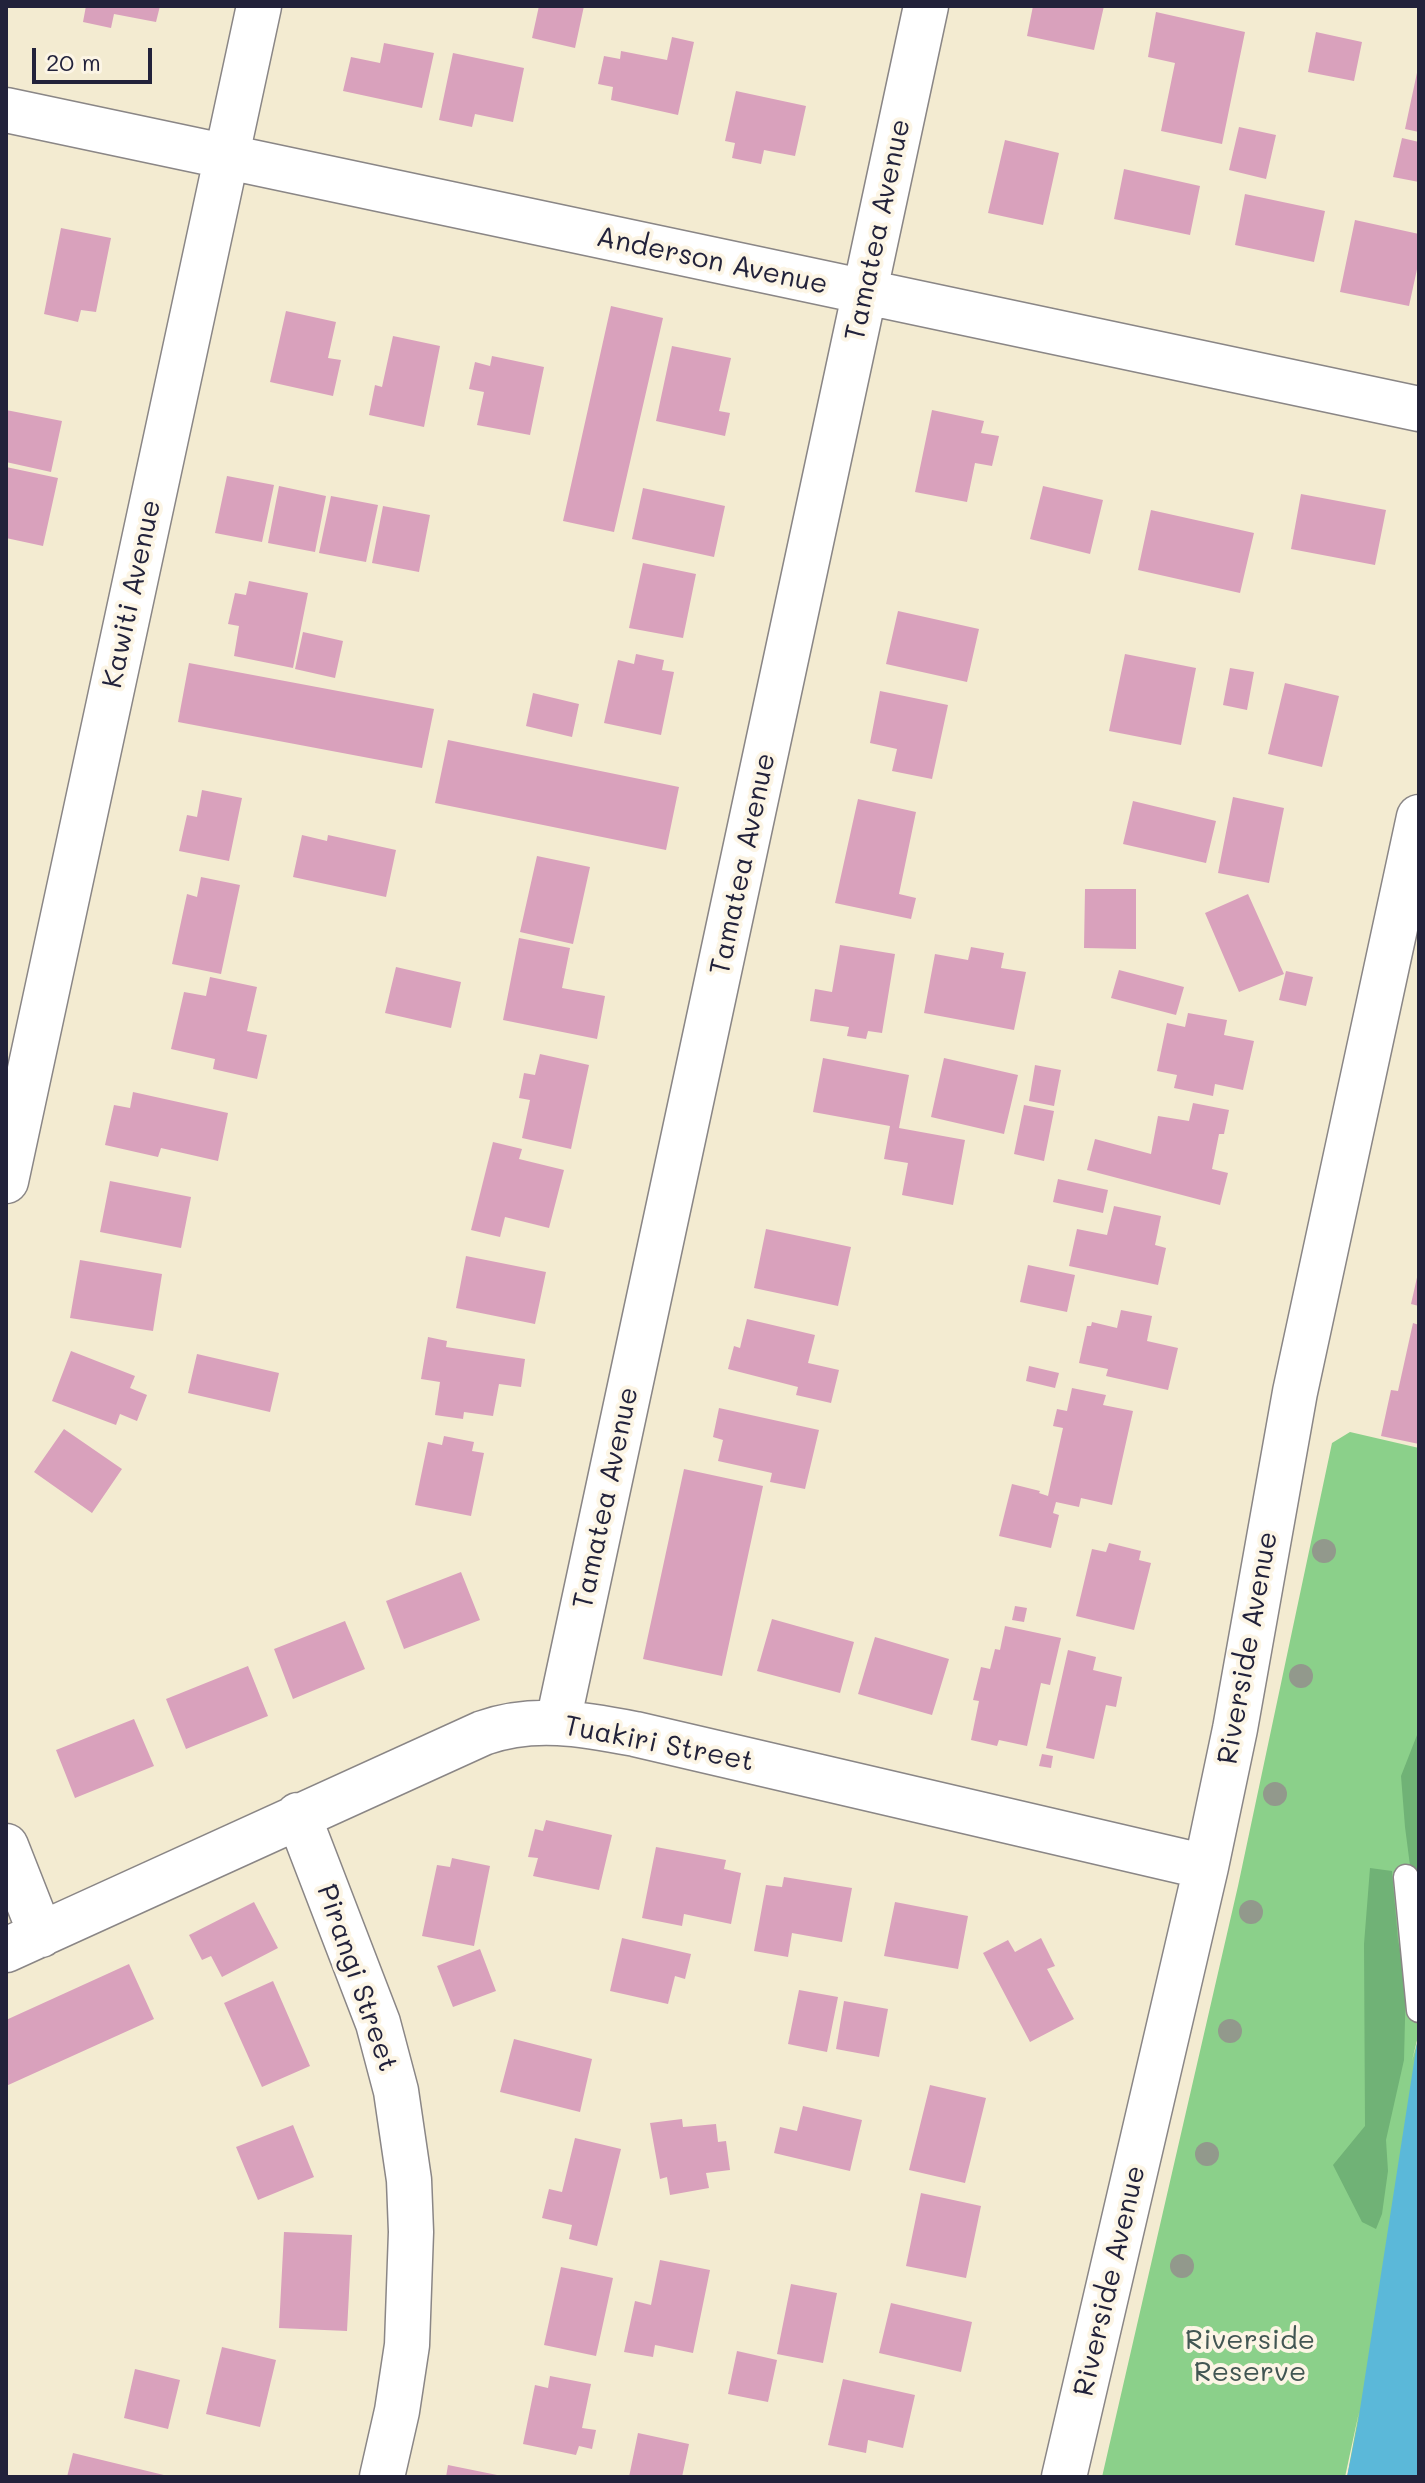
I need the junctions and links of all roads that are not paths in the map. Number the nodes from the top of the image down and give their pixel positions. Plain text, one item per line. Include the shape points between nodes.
1 (259, 6) edge
2 (926, 6) edge
3 (6, 110) edge
4 (226, 156) junction
5 (865, 294) junction
6 (1419, 409) edge
7 (1419, 817) edge
8 (6, 1181) edge
9 (558, 1722) junction
10 (298, 1815) junction
11 (6, 1846) edge
12 (1206, 1867) junction
13 (1406, 1877) dead end
14 (24, 1943) edge
15 (1419, 2010) edge
16 (382, 2477) edge
17 (1064, 2477) edge

1 - 4 street, Kawiti Avenue
2 - 5 street, Tamatea Avenue
3 - 4 street, Anderson Avenue
4 - 5 street, Anderson Avenue
4 - 8 street, Kawiti Avenue
5 - 6 street, Anderson Avenue
5 - 9 street, Tamatea Avenue
7 - 12 street, Riverside Avenue via 1295,1392
9 - 10 street, Tuakiri Street via 492,1730
9 - 12 street, Tuakiri Street via 635,1734
10 - 14 street, Tuakiri Street
10 - 16 street, Pirangi Street via 378,2023 396,2091 409,2180 407,2345
11 - 14 street
12 - 17 street, Riverside Avenue
13 - 15 lane

